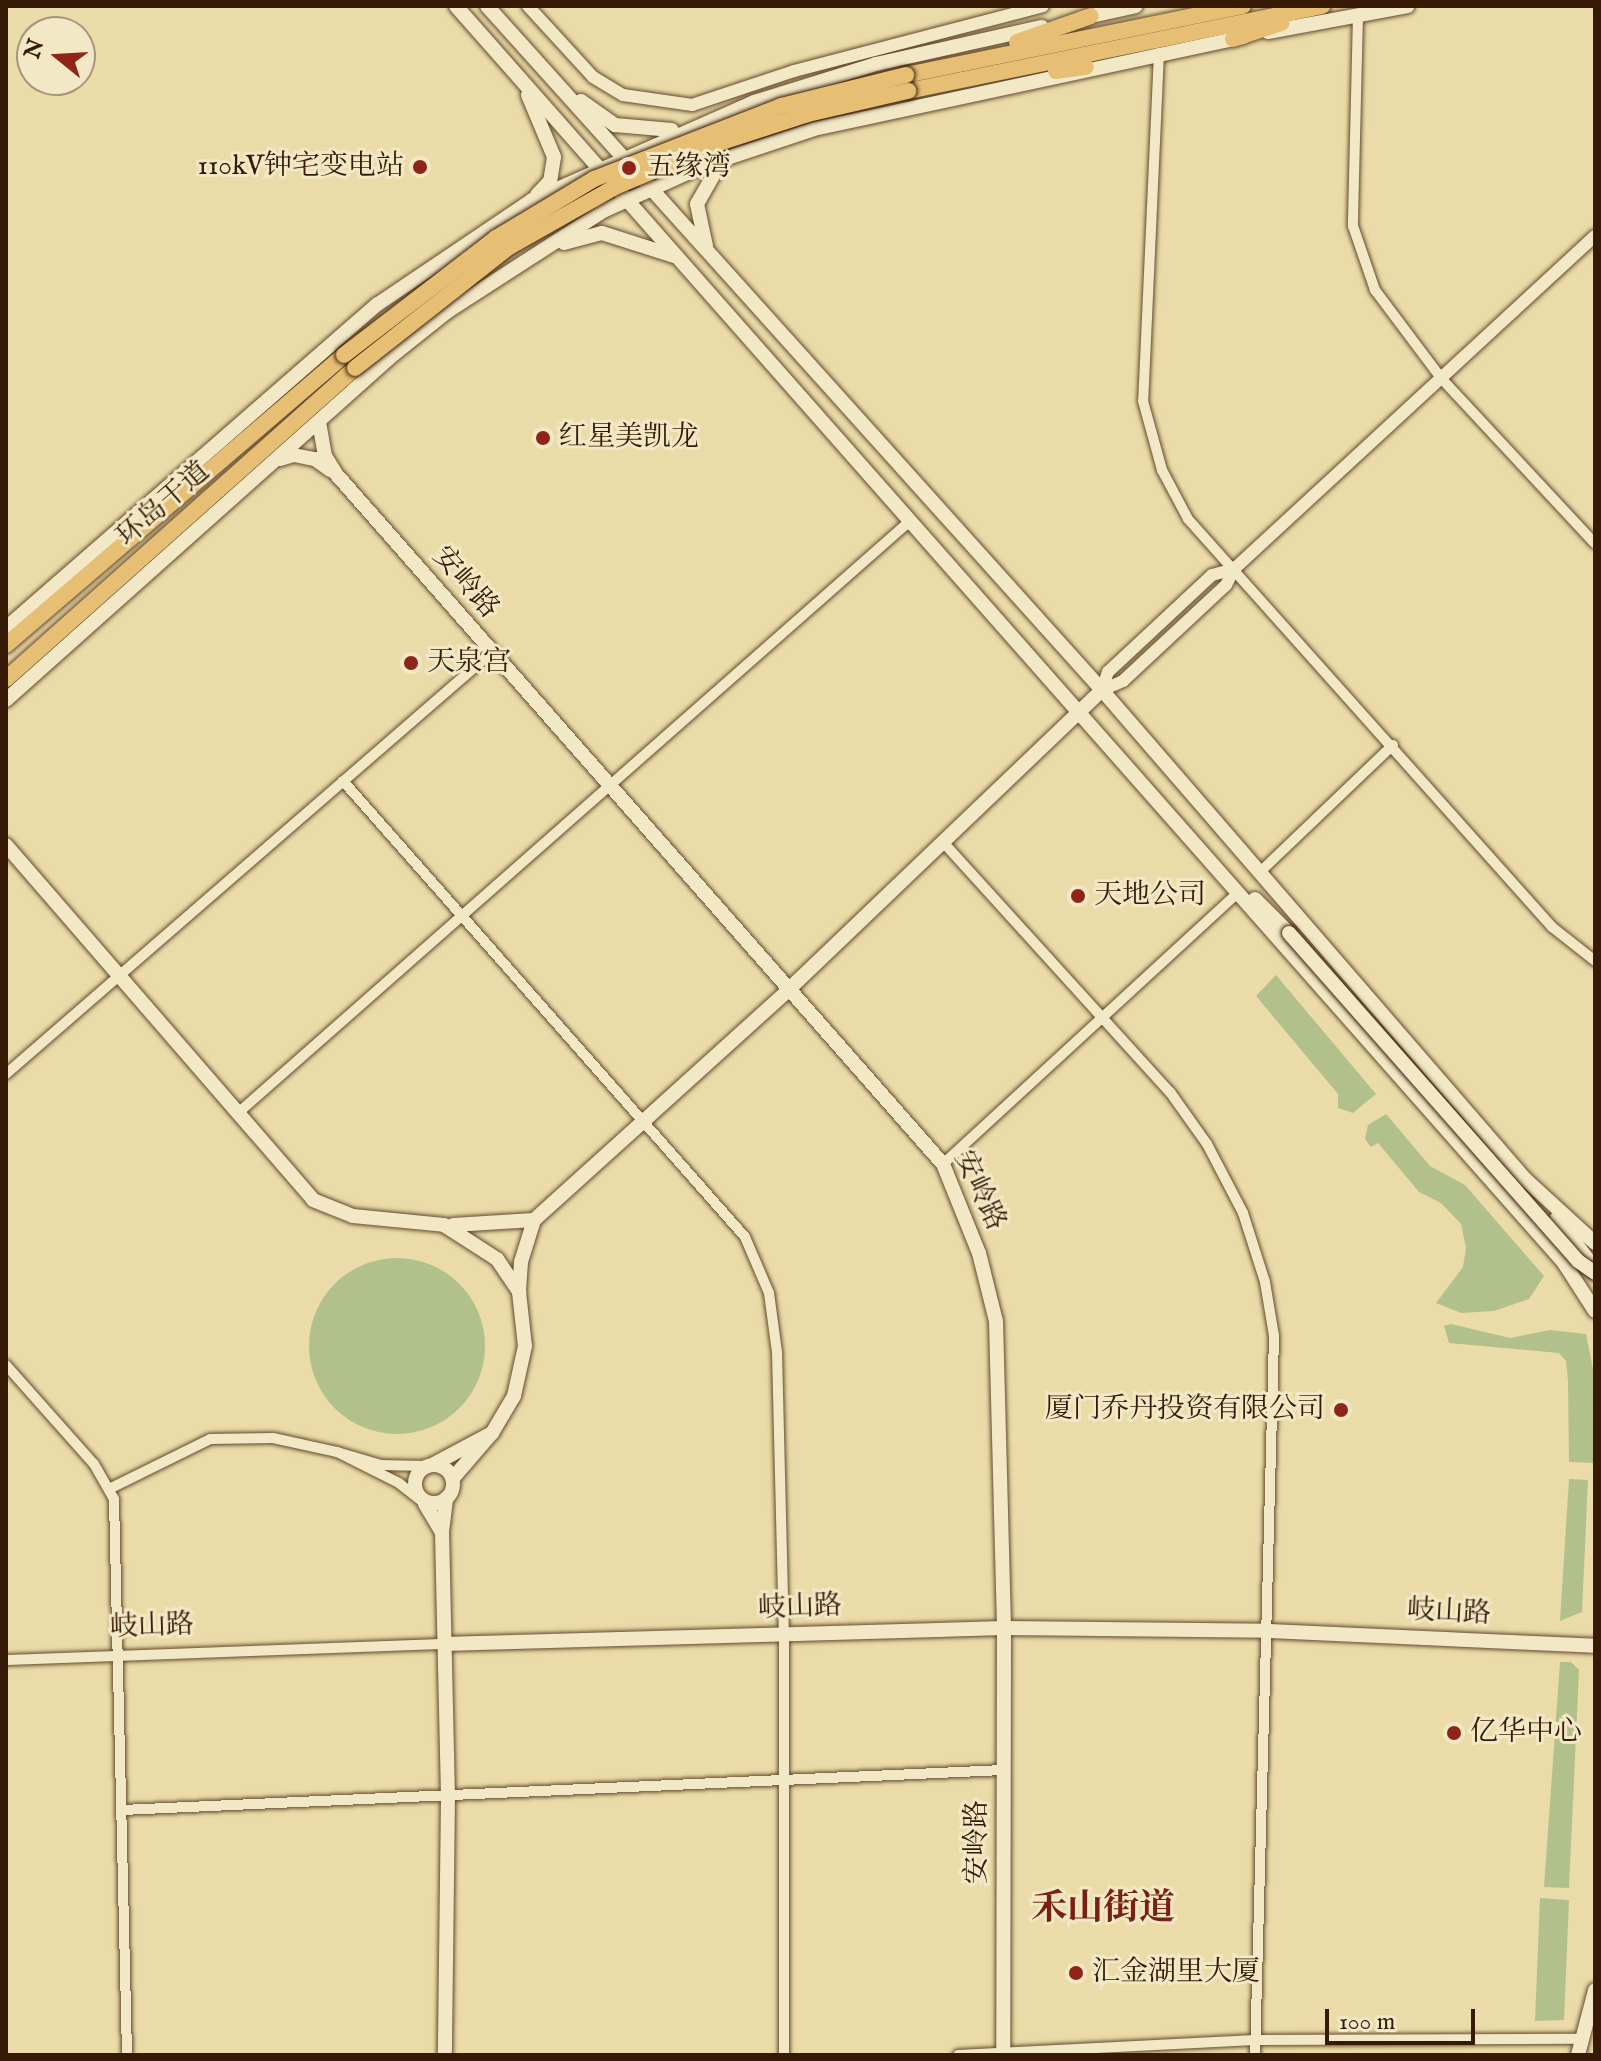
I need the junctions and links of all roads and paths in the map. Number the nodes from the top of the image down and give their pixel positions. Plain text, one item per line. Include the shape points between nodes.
1 (456, 6) edge
2 (487, 6) edge
3 (528, 6) edge
4 (1043, 6) edge
5 (1136, 6) edge
6 (1243, 6) edge
7 (1322, 6) edge
8 (1335, 6) edge
9 (1408, 6) edge
10 (1358, 15) junction
11 (1091, 16) junction
12 (1233, 39) junction
13 (1159, 53) junction
14 (536, 61) junction
15 (1086, 67) junction
16 (515, 70) junction
17 (927, 71) junction
18 (907, 83) junction
19 (684, 129) junction
20 (622, 159) junction
21 (722, 160) junction
22 (598, 169) junction
23 (650, 191) junction
24 (532, 200) junction
25 (628, 201) junction
26 (1595, 236) edge
27 (533, 255) junction
28 (675, 256) junction
29 (713, 261) junction
30 (350, 361) junction
31 (1441, 378) junction
32 (319, 422) junction
33 (278, 459) junction
34 (337, 475) junction
35 (911, 520) junction
36 (1595, 544) edge
37 (1234, 569) junction
38 (6, 628) edge
39 (6, 645) edge
40 (491, 653) junction
41 (6, 679) edge
42 (1102, 690) junction
43 (6, 700) edge
44 (1081, 712) junction
45 (1393, 745) junction
46 (343, 781) junction
47 (610, 788) junction
48 (1179, 822) junction
49 (943, 842) junction
50 (6, 845) edge
51 (1260, 872) junction
52 (1238, 893) junction
53 (463, 917) junction
54 (1595, 961) edge
55 (119, 975) junction
56 (786, 992) junction
57 (1101, 1017) junction
58 (6, 1074) edge
59 (238, 1113) junction
60 (645, 1121) junction
61 (943, 1164) junction
62 (1525, 1179) junction
63 (534, 1220) junction
64 (444, 1225) junction
65 (1595, 1243) edge
66 (1595, 1271) edge
67 (519, 1292) junction
68 (1595, 1311) edge
69 (6, 1365) edge
70 (492, 1433) junction
71 (337, 1452) junction
72 (430, 1465) junction
73 (453, 1478) junction
74 (109, 1489) junction
75 (446, 1498) junction
76 (421, 1501) junction
77 (442, 1532) junction
78 (1004, 1628) junction
79 (1269, 1631) junction
80 (784, 1634) junction
81 (443, 1644) junction
82 (1595, 1646) edge
83 (119, 1654) junction
84 (6, 1660) edge
85 (1004, 1770) junction
86 (784, 1780) junction
87 (448, 1797) junction
88 (122, 1810) junction
89 (1595, 1990) edge
90 (1579, 2039) junction
91 (1255, 2040) junction
92 (1003, 2054) edge
93 (127, 2055) edge
94 (445, 2055) edge
95 (784, 2055) edge
96 (958, 2055) edge
97 (1255, 2055) edge
98 (1578, 2055) edge

1 - 16 main road
2 - 14 main road
3 - 4 street via 593,77 661,104 692,105 794,71
5 - 11 main road
6 - 17 highway
7 - 18 highway
8 - 12 highway
9 - 10 main road
10 - 12 main road
10 - 31 street via 1353,226 1375,290
11 - 17 highway
11 - 19 main road via 876,64
12 - 13 main road
13 - 15 main road
13 - 37 street via 1143,401 1162,470 1188,519
14 - 19 main road via 615,125 649,132
14 - 20 main road
15 - 18 highway
15 - 21 main road via 814,129
16 - 22 main road
16 - 24 main road via 554,157 550,181
17 - 18 highway
18 - 30 highway, bridge via 722,142 615,187 509,247
19 - 20 main road
20 - 22 main road
20 - 23 main road
21 - 23 main road
21 - 29 main road via 697,204 700,232
22 - 24 main road
22 - 25 main road
23 - 25 main road
23 - 29 main road
24 - 38 main road via 378,304
25 - 27 main road
25 - 28 main road
26 - 31 street
27 - 28 main road via 602,233
27 - 32 main road via 448,311
28 - 35 main road
29 - 42 main road
30 - 39 highway, 环岛干道
30 - 41 highway, 环岛干道
31 - 36 street
31 - 37 street
32 - 33 main road
32 - 34 main road via 325,456
33 - 34 main road via 315,459
33 - 43 main road
34 - 40 main road, 安岭路
35 - 44 main road
35 - 47 street
37 - 42 street via 1226,585 1123,681
37 - 45 street
40 - 46 street
40 - 47 main road, 安岭路
42 - 44 main road
42 - 51 main road
44 - 48 main road
44 - 49 main road
45 - 51 street
45 - 54 street via 1552,927
46 - 53 street
46 - 55 street
47 - 53 street
47 - 56 main road, 安岭路
48 - 52 main road
48 - 66 main road, bridge via 1289,933 1570,1252
49 - 56 main road
49 - 57 street
50 - 55 main road
51 - 62 main road
52 - 57 street
52 - 68 main road via 1564,1263
53 - 59 street
53 - 60 street
55 - 58 street
55 - 59 main road
56 - 60 main road
56 - 61 main road, 安岭路
57 - 61 street
57 - 79 street via 1170,1092 1207,1144 1243,1213 1265,1282 1274,1336
59 - 64 main road via 300,1188 331,1211
60 - 63 main road
60 - 80 street via 745,1237 769,1293 777,1352
61 - 78 main road, 安岭路 via 979,1253 996,1321
62 - 65 main road
62 - 66 main road
63 - 64 main road
63 - 67 main road via 521,1262
64 - 67 main road via 497,1259
67 - 70 main road via 523,1371
69 - 74 street via 94,1464
70 - 72 main road
70 - 73 main road
71 - 72 street via 381,1465
71 - 74 street via 273,1438 210,1439
71 - 76 street
72 - 73 main road via 448,1467
72 - 76 main road via 418,1476
73 - 75 main road
74 - 83 street via 114,1499
75 - 76 main road
75 - 77 main road
76 - 77 main road
77 - 81 main road
78 - 79 main road, 岐山路
78 - 80 main road, 岐山路
78 - 85 main road, 安岭路
79 - 82 main road, 岐山路
79 - 91 street
80 - 81 main road, 岐山路
80 - 86 street
81 - 83 street, 岐山路
81 - 87 main road
83 - 84 street, 岐山路
83 - 88 street
85 - 86 street
85 - 92 main road, 安岭路
86 - 87 street
86 - 95 street
87 - 88 street
87 - 94 main road
88 - 93 street
89 - 90 main road
90 - 91 street
90 - 98 main road
91 - 92 street
91 - 97 street
92 - 96 street

